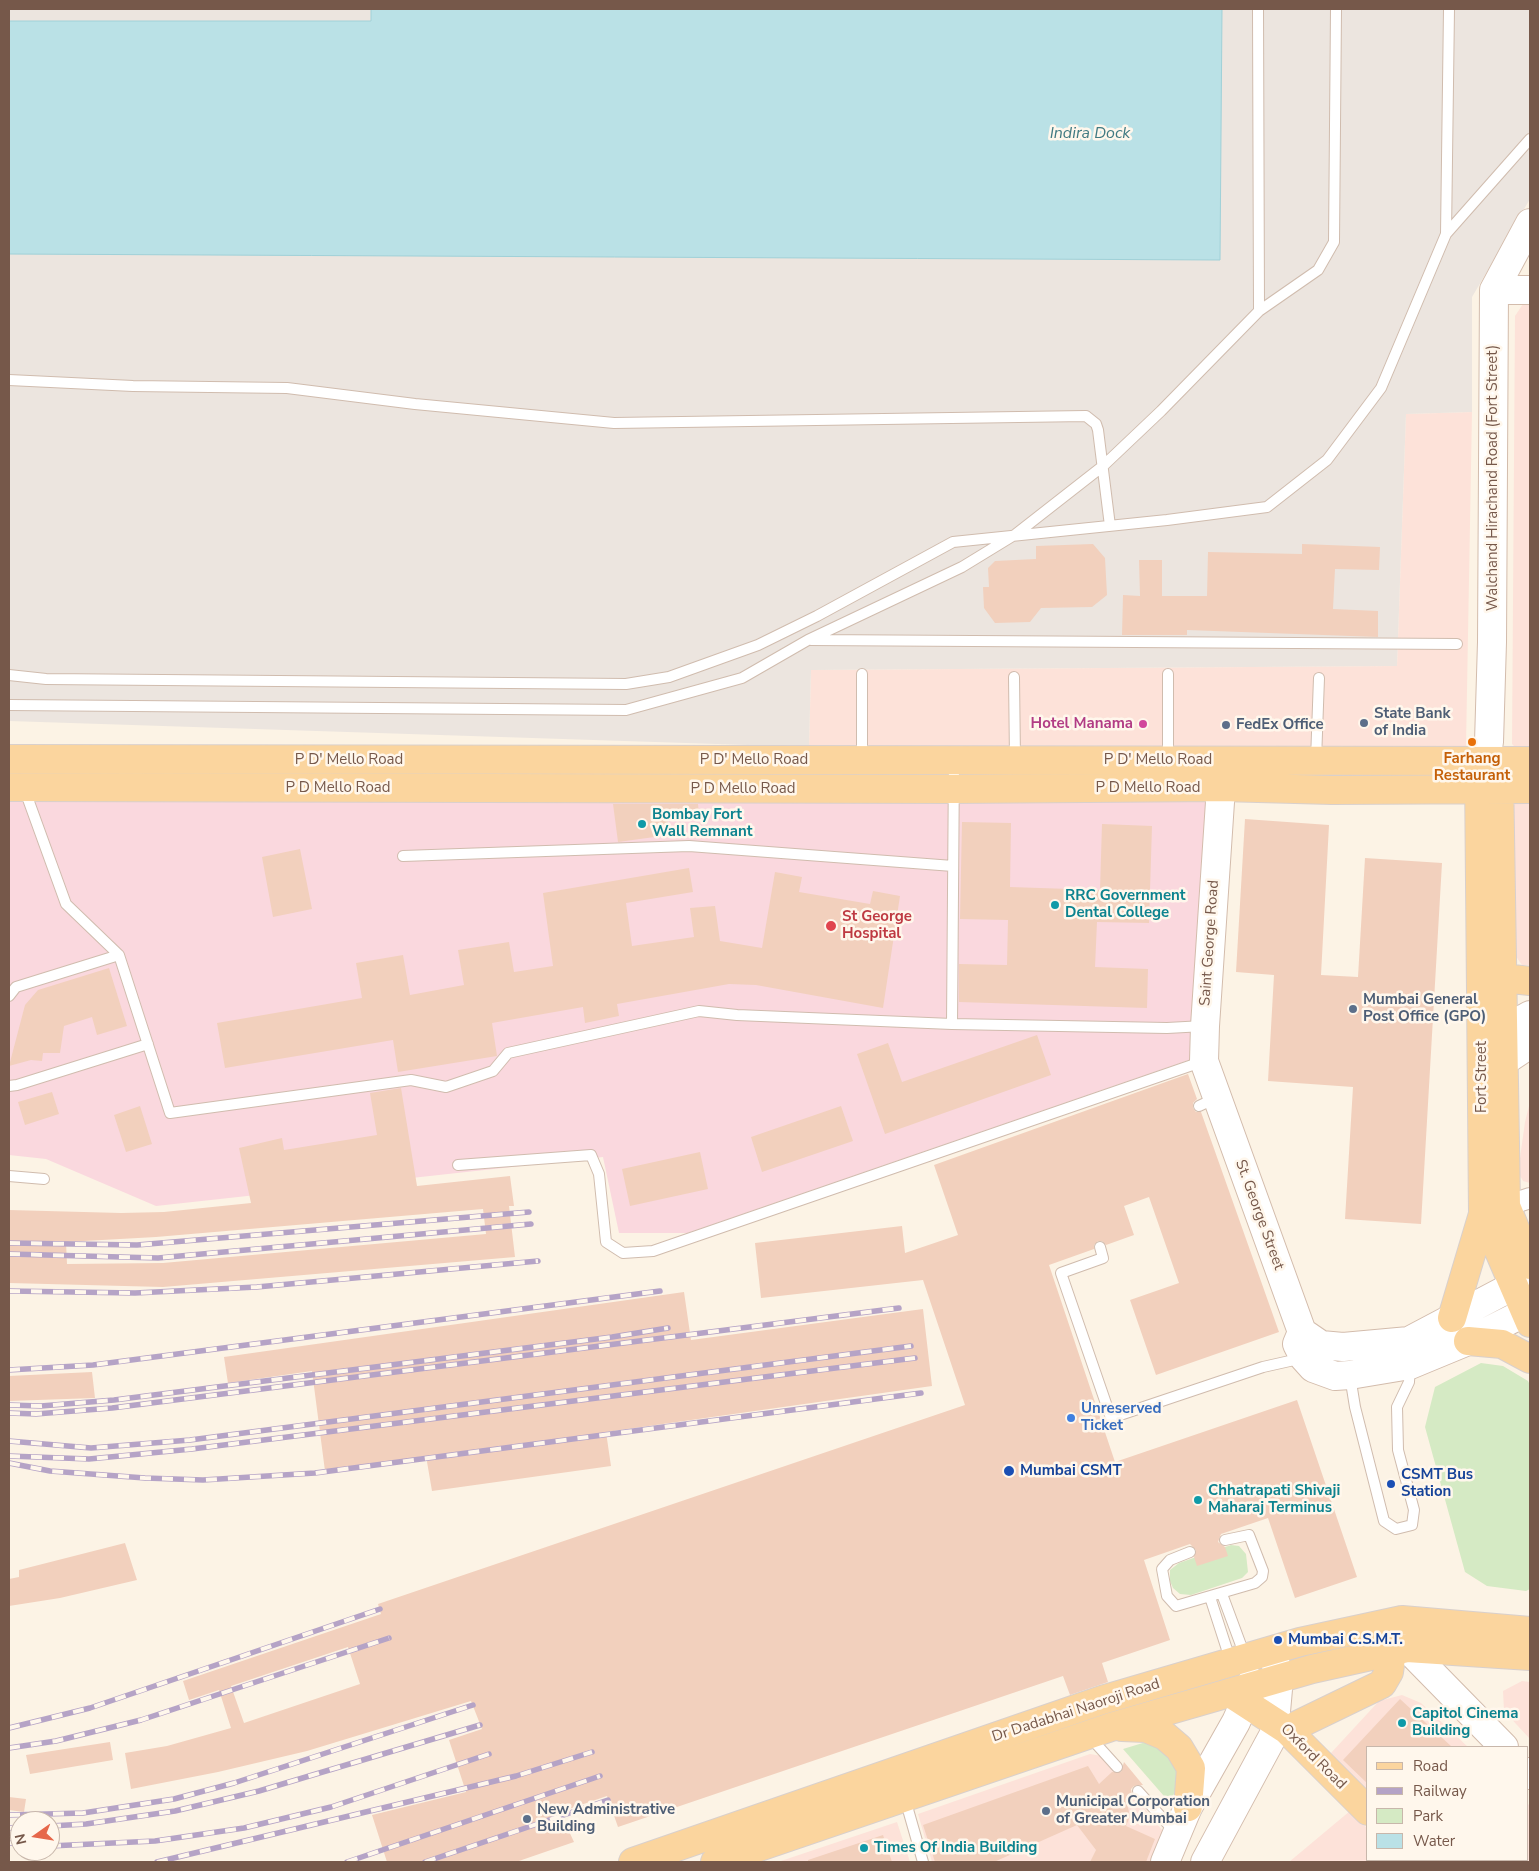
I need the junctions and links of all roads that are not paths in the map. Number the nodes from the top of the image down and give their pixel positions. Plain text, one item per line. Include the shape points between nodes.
1 (1258, 9) edge
2 (1336, 9) edge
3 (1449, 9) edge
4 (1530, 139) edge
5 (1530, 224) edge
6 (1446, 234) junction
7 (1530, 272) edge
8 (1499, 281) junction
9 (1530, 290) edge
10 (1259, 311) junction
11 (9, 380) edge
12 (1104, 466) junction
13 (1110, 526) junction
14 (1016, 534) junction
15 (808, 640) junction
16 (1457, 644) dead end
17 (862, 674) dead end
18 (1168, 674) dead end
19 (9, 675) edge
20 (1014, 677) dead end
21 (1319, 678) dead end
22 (9, 705) edge
23 (1489, 754) junction
24 (9, 759) edge
25 (1015, 759) junction
26 (954, 760) junction
27 (1168, 760) junction
28 (1530, 760) edge
29 (862, 761) junction
30 (1316, 761) junction
31 (1221, 787) junction
32 (16, 788) edge
33 (953, 789) junction
34 (1489, 790) junction
35 (1530, 790) edge
36 (402, 856) dead end
37 (953, 866) junction
38 (119, 955) junction
39 (1503, 978) junction
40 (1530, 981) edge
41 (9, 996) edge
42 (1530, 1015) edge
43 (952, 1024) junction
44 (1205, 1026) junction
45 (1491, 1037) junction
46 (148, 1044) junction
47 (1530, 1044) edge
48 (1204, 1061) junction
49 (1492, 1066) junction
50 (9, 1086) edge
51 (1208, 1102) joint
52 (458, 1166) dead end
53 (9, 1176) edge
54 (44, 1179) dead end
55 (1506, 1206) edge
56 (1100, 1247) dead end
57 (1527, 1296) edge
58 (1452, 1318) junction
59 (1468, 1341) junction
60 (1303, 1345) junction
61 (1409, 1353) junction
62 (1530, 1359) edge
63 (1350, 1375) junction
64 (1225, 1540) dead end
65 (1190, 1552) dead end
66 (1222, 1594) junction
67 (1210, 1597) junction
68 (1530, 1631) edge
69 (1399, 1650) junction
70 (1273, 1652) junction
71 (1530, 1656) edge
72 (1239, 1661) junction
73 (1279, 1678) junction
74 (1242, 1694) junction
75 (1282, 1725) junction
76 (1099, 1731) junction
77 (1503, 1746) edge
78 (1116, 1767) dead end
79 (1138, 1791) dead end
80 (904, 1798) junction
81 (1188, 1807) junction
82 (1366, 1809) edge
83 (1177, 1834) junction
84 (633, 1862) edge
85 (715, 1862) edge
86 (923, 1862) edge
87 (1165, 1862) edge
88 (1205, 1862) edge

1 - 10 lane
2 - 10 lane via 1334,242 1318,270
3 - 6 lane
4 - 6 lane
5 - 8 main road, Walchand Hirachand Road (Fort Street)
6 - 13 lane via 1381,388 1327,460 1267,507
7 - 8 main road
8 - 9 main road
8 - 23 main road, Walchand Hirachand Road (Fort Street)
10 - 12 lane
11 - 12 lane via 287,388 614,423 1086,416 1096,424
12 - 13 lane
12 - 14 lane
13 - 14 lane
14 - 15 lane via 962,568
14 - 19 lane via 953,542 758,645 669,678 626,684 46,679
15 - 16 lane
15 - 22 lane via 742,678 626,710
17 - 29 lane
18 - 27 lane
20 - 25 lane
21 - 30 lane
23 - 28 main road, P D' Mello Road
23 - 30 main road, P D' Mello Road
23 - 34 main road, Fort Street
24 - 29 main road, P D' Mello Road
25 - 26 main road, P D' Mello Road
25 - 27 main road, P D' Mello Road
26 - 29 main road, P D' Mello Road
26 - 33 lane
27 - 30 main road, P D' Mello Road
31 - 33 main road, P D Mello Road
31 - 34 main road, P D Mello Road
31 - 44 main road, Saint George Road
32 - 33 main road, P D Mello Road
32 - 38 lane via 66,904
33 - 37 lane
34 - 35 main road, P D Mello Road
34 - 39 main road, Fort Street
34 - 45 main road, Fort Street
36 - 37 lane via 689,846
37 - 43 lane
38 - 41 lane via 16,987
38 - 46 lane
39 - 40 main road
39 - 45 main road, Fort Street
42 - 45 main road
43 - 44 lane
43 - 46 lane via 699,1011 508,1053 493,1070 446,1087 412,1080 170,1113
44 - 48 main road, Saint George Road
45 - 49 main road, Fort Street
46 - 50 lane
47 - 49 main road
48 - 51 main road, Saint George Road
48 - 52 lane via 653,1250 623,1253 606,1242 599,1174 591,1155
49 - 55 main road, Fort Street
51 - 60 main road, St. George Street
53 - 54 lane
55 - 57 main road, Fort Street
55 - 58 main road
56 - 60 lane via 1103,1258 1061,1273 1111,1418 1263,1367
57 - 58 main road
57 - 59 main road
58 - 61 main road
59 - 61 main road
59 - 62 main road via 1502,1344
60 - 61 main road
60 - 63 main road via 1313,1368 1335,1376
61 - 63 main road
61 - 63 lane via 1409,1382 1397,1406 1398,1450 1414,1510 1412,1525 1396,1529 1384,1521
64 - 66 lane via 1250,1535 1263,1571 1255,1583
65 - 67 lane via 1164,1564 1162,1576 1167,1596 1176,1606
66 - 67 lane
66 - 72 lane
67 - 72 lane
68 - 70 main road, Dr Dadabhai Naoroji Road via 1402,1620 1300,1642
69 - 71 main road, Dr Dadabhai Naoroji Road
69 - 73 main road, Dr Dadabhai Naoroji Road
69 - 75 main road via 1382,1684
69 - 77 main road
70 - 72 main road, Dr Dadabhai Naoroji Road
70 - 73 main road
72 - 74 main road
72 - 84 main road, Dr Dadabhai Naoroji Road via 1102,1700
73 - 74 main road, Dr Dadabhai Naoroji Road
73 - 75 main road
74 - 75 main road, Oxford Road
74 - 76 main road, Dr Dadabhai Naoroji Road
74 - 81 main road
75 - 82 main road, Oxford Road
75 - 88 main road
76 - 78 lane
76 - 80 main road, Dr Dadabhai Naoroji Road
76 - 81 main road via 1146,1728 1165,1736 1180,1748 1191,1768
79 - 83 lane
80 - 85 main road, Dr Dadabhai Naoroji Road
80 - 86 lane
81 - 83 main road
83 - 87 main road

